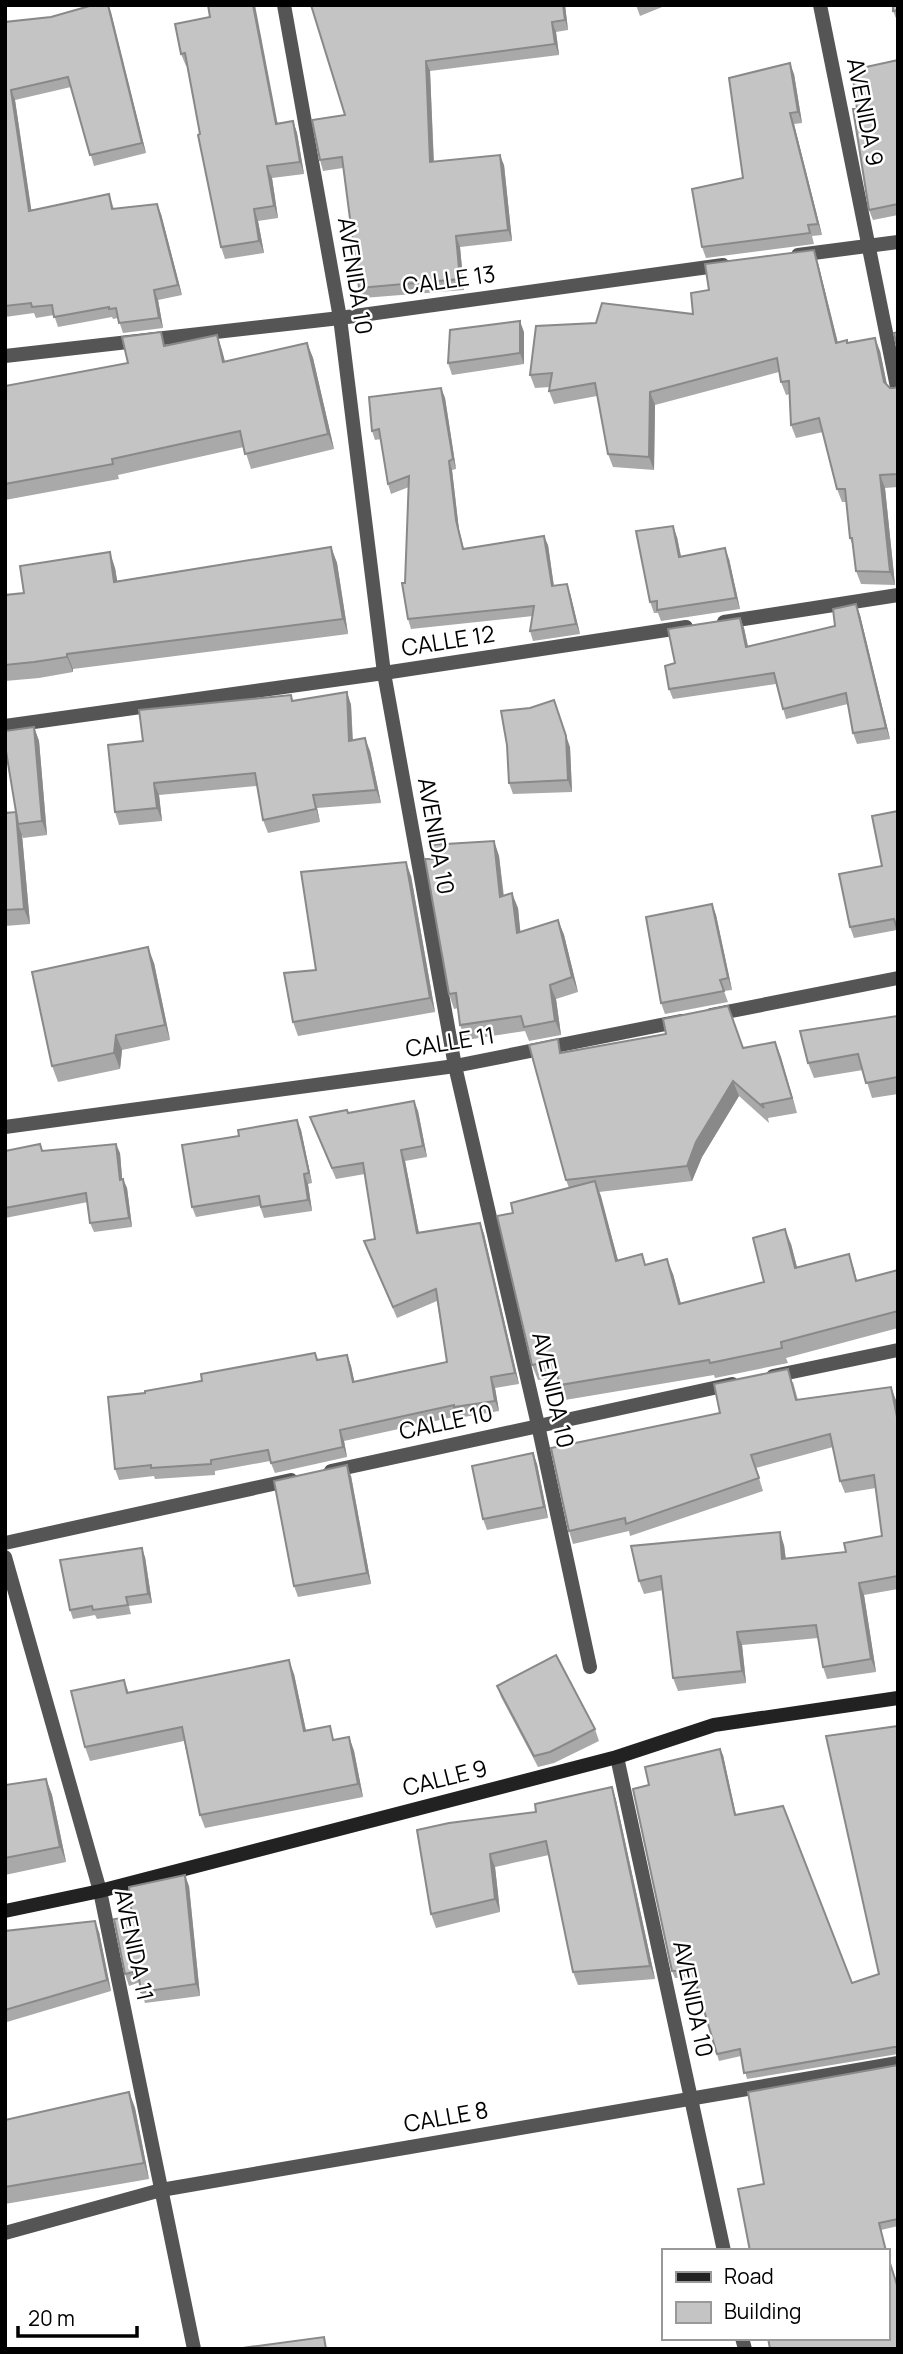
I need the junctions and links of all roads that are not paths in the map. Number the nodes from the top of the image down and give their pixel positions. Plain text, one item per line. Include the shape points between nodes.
1 (284, 5) edge
2 (820, 5) edge
3 (898, 242) edge
4 (868, 245) junction
5 (787, 256) edge
6 (733, 264) edge
7 (340, 318) junction
8 (5, 356) edge
9 (898, 392) edge
10 (898, 595) edge
11 (384, 673) junction
12 (5, 726) edge
13 (898, 978) edge
14 (454, 1066) junction
15 (5, 1127) edge
16 (898, 1350) edge
17 (538, 1425) junction
18 (5, 1543) edge
19 (5, 1557) edge
20 (590, 1667) dead end
21 (898, 1698) edge
22 (617, 1757) junction
23 (100, 1891) junction
24 (5, 1911) edge
25 (898, 2063) edge
26 (690, 2098) junction
27 (161, 2190) junction
28 (5, 2233) edge
29 (724, 2249) edge
30 (194, 2349) edge

1 - 7 street, AVENIDA 10
2 - 4 street, AVENIDA 9
3 - 4 street
4 - 5 street
4 - 9 street, AVENIDA 9
6 - 7 street, CALLE 13
7 - 8 street, CALLE 13
7 - 11 street, AVENIDA 10
10 - 11 street, CALLE 12
11 - 12 street, CALLE 12
11 - 14 street, AVENIDA 10
13 - 14 street, CALLE 11
14 - 15 street, CALLE 11
14 - 17 street, AVENIDA 10
16 - 17 street, CALLE 10
17 - 18 street, CALLE 10
17 - 20 street, AVENIDA 10
19 - 23 street, AVENIDA 11
21 - 22 street, CALLE 9 via 714,1725
22 - 23 street, CALLE 9
22 - 26 street, AVENIDA 10
23 - 24 street, CALLE 9
23 - 27 street, AVENIDA 11
25 - 26 street, CALLE 8
26 - 27 street, CALLE 8
26 - 29 street, AVENIDA 10
27 - 28 street, CALLE 8
27 - 30 street, AVENIDA 11

